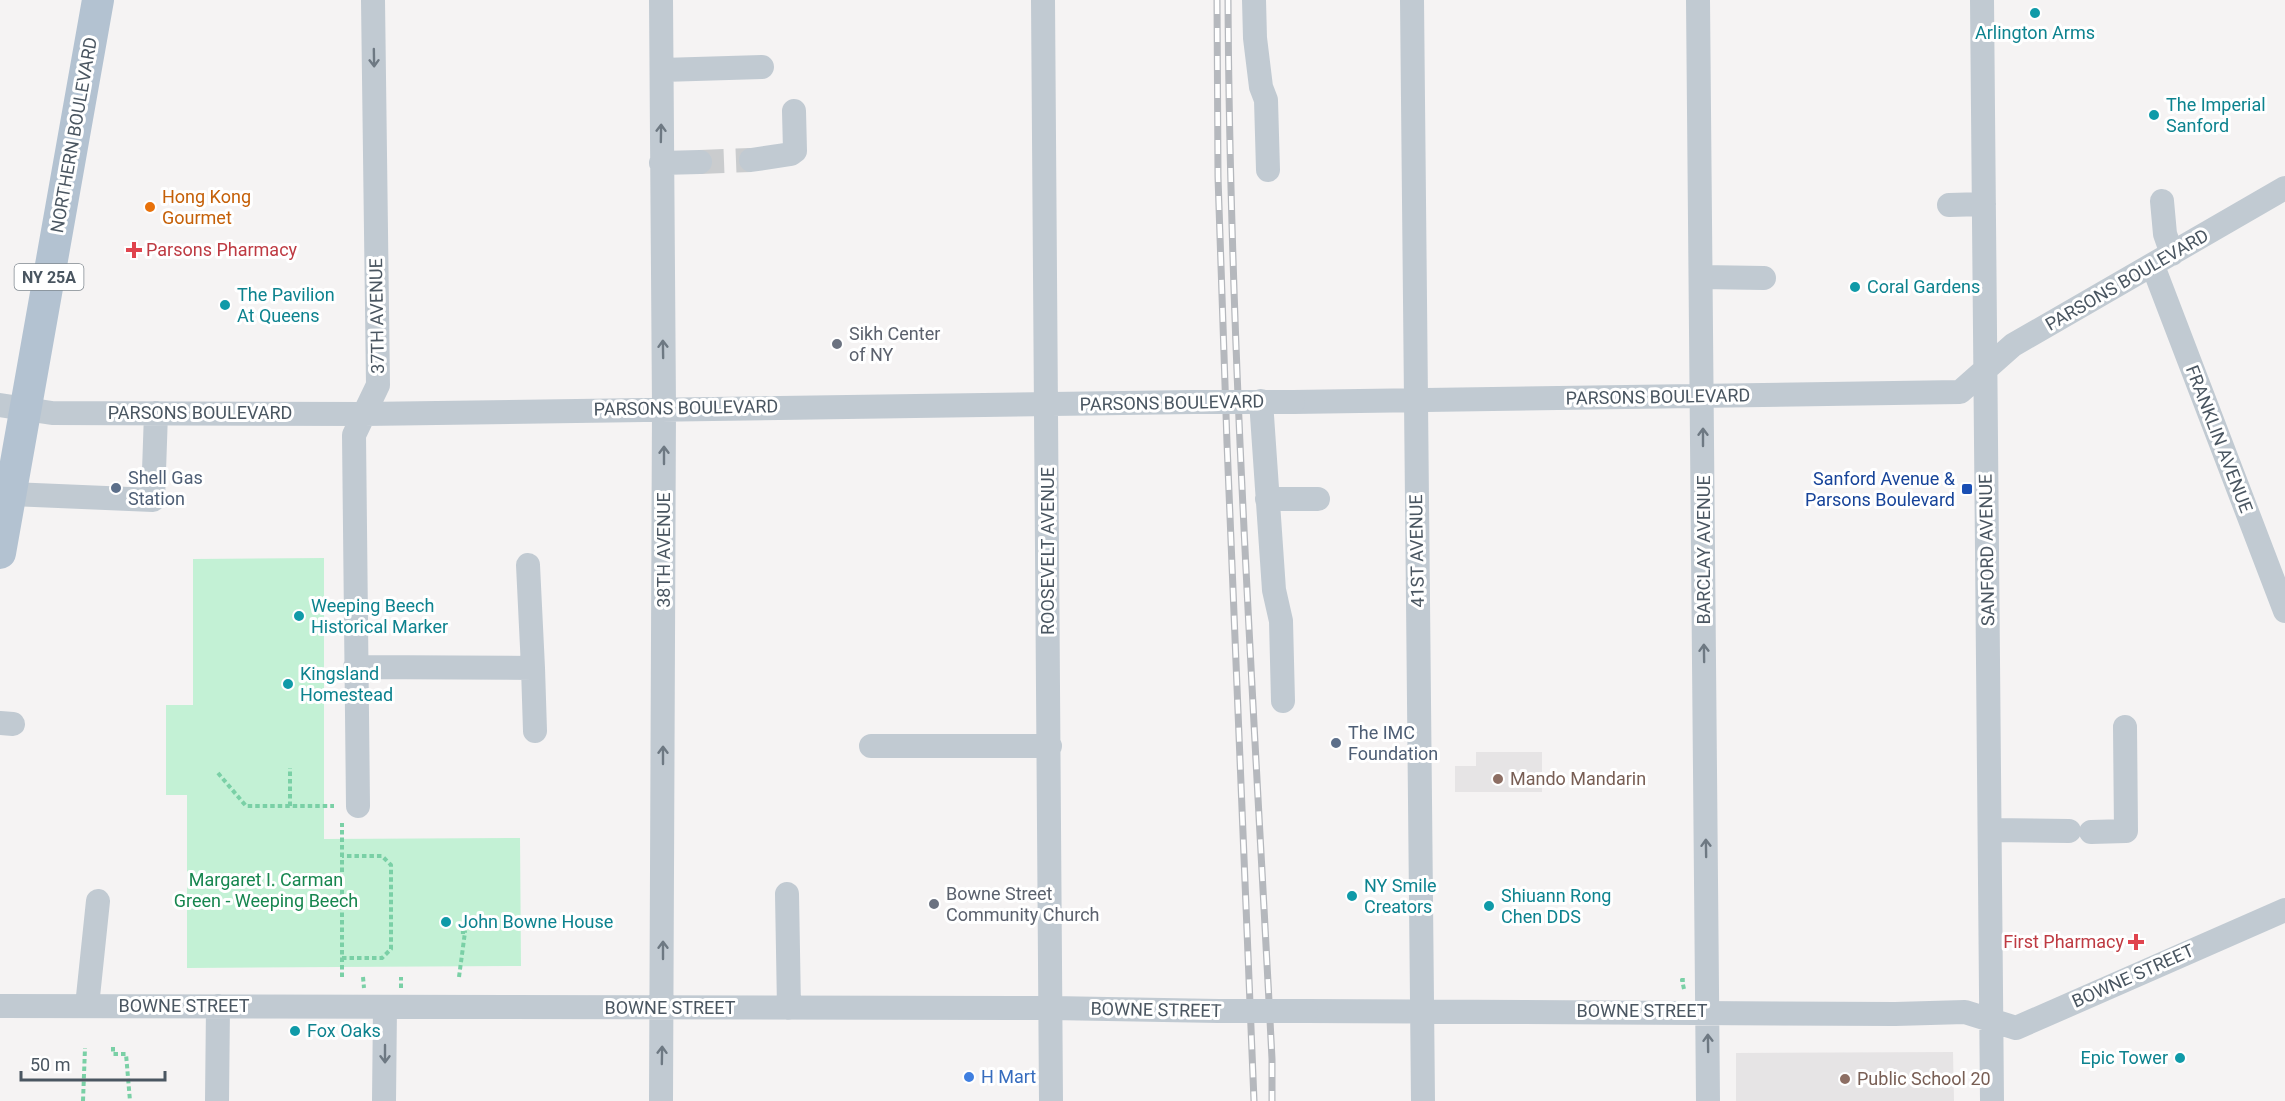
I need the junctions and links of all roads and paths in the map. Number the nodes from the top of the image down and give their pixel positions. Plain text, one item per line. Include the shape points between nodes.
1 (98, 0) edge
2 (373, 0) edge
3 (661, 0) edge
4 (1043, 0) edge
5 (1254, 0) edge
6 (1412, 0) edge
7 (1698, 0) edge
8 (1982, 0) edge
9 (762, 67) dead end
10 (662, 70) junction
11 (794, 111) dead end
12 (752, 160) tunnel mouth
13 (700, 162) tunnel mouth
14 (661, 163) junction
15 (1268, 170) dead end
16 (2285, 188) edge
17 (2162, 201) dead end
18 (1984, 204) junction
19 (1949, 205) dead end
20 (2162, 260) junction
21 (1701, 278) junction
22 (1764, 278) dead end
23 (1986, 369) junction
24 (1702, 397) junction
25 (1416, 400) junction
26 (1261, 401) junction
27 (1047, 404) junction
28 (13, 407) edge
29 (664, 408) junction
30 (156, 413) junction
31 (364, 414) junction
32 (10, 494) junction
33 (1267, 499) junction
34 (1318, 499) dead end
35 (0, 554) edge
36 (528, 565) dead end
37 (2285, 611) edge
38 (355, 667) junction
39 (533, 668) junction
40 (333, 692) dead end
41 (302, 693) dead end
42 (1283, 701) dead end
43 (2124, 727) dead end
44 (535, 731) dead end
45 (871, 746) dead end
46 (1050, 746) junction
47 (290, 768) dead end
48 (218, 773) dead end
49 (290, 806) junction
50 (345, 812) junction
51 (1990, 830) junction
52 (342, 856) junction
53 (787, 894) dead end
54 (98, 901) dead end
55 (2285, 910) edge
56 (460, 932) dead end
57 (342, 958) junction
58 (342, 977) dead end
59 (459, 977) dead end
60 (0, 1006) edge
61 (87, 1006) junction
62 (222, 1006) junction
63 (385, 1006) junction
64 (663, 1008) junction
65 (789, 1008) junction
66 (1052, 1008) junction
67 (1422, 1010) junction
68 (1708, 1012) junction
69 (1992, 1021) junction
70 (113, 1047) dead end
71 (85, 1048) dead end
72 (83, 1101) edge
73 (130, 1101) edge
74 (217, 1101) edge
75 (226, 1101) edge
76 (384, 1101) edge
77 (661, 1101) edge
78 (1051, 1101) edge
79 (1423, 1101) edge
80 (1708, 1101) edge
81 (1992, 1101) edge

1 - 28 main road, NORTHERN BOULEVARD / NY 25A
2 -> 31 street, 37TH AVENUE via 378,385
3 - 10 street, 38TH AVENUE
4 - 27 street, ROOSEVELT AVENUE
5 - 15 street via 1255,38 1266,100
6 - 25 street, 41ST AVENUE
7 - 21 street, BARCLAY AVENUE
8 - 18 street, SANFORD AVENUE
9 - 10 street
14 -> 10 street, 38TH AVENUE
11 - 12 street via 795,151
13 - 14 street
29 -> 14 street, 38TH AVENUE
16 - 20 street, PARSONS BOULEVARD
17 - 20 street, FRANKLIN AVENUE
18 - 19 street
18 - 23 street, SANFORD AVENUE
20 - 23 street, PARSONS BOULEVARD via 2013,345
20 - 37 street, FRANKLIN AVENUE
21 - 22 street
21 - 24 street, BARCLAY AVENUE
23 - 24 street, PARSONS BOULEVARD via 1960,392
23 - 51 street, SANFORD AVENUE
24 - 25 street, PARSONS BOULEVARD
68 -> 24 street, BARCLAY AVENUE
25 - 26 street, PARSONS BOULEVARD, bridge
25 - 67 street, 41ST AVENUE
26 - 27 street, PARSONS BOULEVARD, bridge
26 - 33 street
27 - 29 street, PARSONS BOULEVARD
27 - 46 street, ROOSEVELT AVENUE
28 - 30 street, PARSONS BOULEVARD via 52,413
28 - 32 main road, NORTHERN BOULEVARD / NY 25A
29 - 31 street, PARSONS BOULEVARD
64 -> 29 street, 38TH AVENUE
30 - 31 street, PARSONS BOULEVARD
30 - 32 street via 153,500
31 - 38 street, 37TH AVENUE via 354,435
32 - 35 main road, NORTHERN BOULEVARD / NY 25A
33 - 34 street
33 - 42 street via 1274,590 1281,621
36 - 39 street
38 - 39 street
38 - 50 street, 37TH AVENUE
39 - 44 street
40 - 41 path
43 - 51 street via 2126,831
45 - 46 street
46 - 66 street, ROOSEVELT AVENUE
47 - 49 path
48 - 49 path via 246,806
49 - 50 path
50 - 52 path
51 - 69 street, SANFORD AVENUE
52 - 57 path
52 - 57 path via 381,856 391,864 391,949 382,958
53 - 65 street
54 - 61 street
55 - 69 street, BOWNE STREET via 2016,1028
56 - 59 path via 465,932
57 - 58 path
60 - 61 street, BOWNE STREET
61 - 62 street, BOWNE STREET
62 - 63 street, BOWNE STREET
62 - 74 street
62 - 75 street
63 - 64 street, BOWNE STREET
63 -> 76 street
64 - 65 street, BOWNE STREET
77 -> 64 street, 38TH AVENUE
65 - 66 street, BOWNE STREET
66 - 67 street, BOWNE STREET, bridge
66 - 78 street, ROOSEVELT AVENUE
67 - 68 street, BOWNE STREET
67 - 79 street, 41ST AVENUE
68 - 69 street, BOWNE STREET via 1965,1012
80 -> 68 street, BARCLAY AVENUE
69 - 81 street, SANFORD AVENUE
70 - 73 path via 113,1054 126,1054
71 - 72 path

